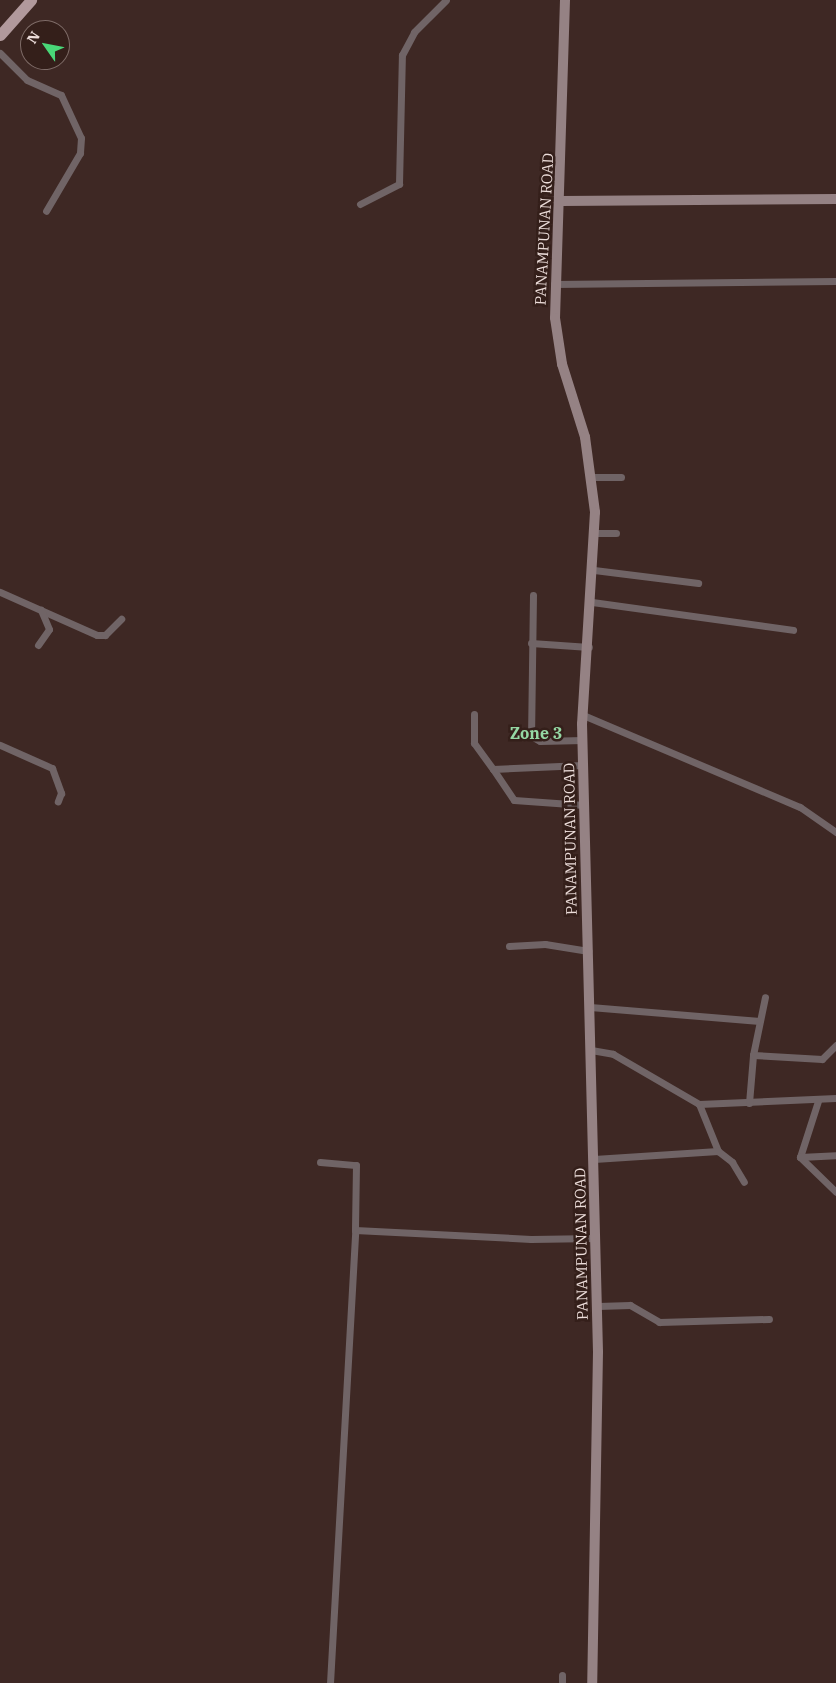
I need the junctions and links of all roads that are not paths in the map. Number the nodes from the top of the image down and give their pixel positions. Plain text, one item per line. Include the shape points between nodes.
1 (31, 0) edge
2 (446, 0) edge
3 (565, 0) edge
4 (0, 35) edge
5 (0, 53) edge
6 (836, 199) edge
7 (561, 201) junction
8 (360, 204) dead end
9 (46, 211) dead end
10 (836, 281) edge
11 (554, 284) junction
12 (593, 477) junction
13 (621, 477) dead end
14 (595, 533) junction
15 (616, 533) dead end
16 (594, 570) junction
17 (698, 583) dead end
18 (0, 592) edge
19 (533, 595) dead end
20 (592, 602) junction
21 (41, 610) junction
22 (121, 619) dead end
23 (793, 630) dead end
24 (531, 643) junction
25 (38, 645) dead end
26 (589, 647) junction
27 (474, 714) dead end
28 (583, 715) junction
29 (583, 740) junction
30 (0, 745) edge
31 (583, 766) junction
32 (493, 769) junction
33 (58, 801) dead end
34 (584, 805) junction
35 (836, 832) edge
36 (510, 946) dead end
37 (588, 951) junction
38 (764, 997) dead end
39 (590, 1007) junction
40 (759, 1021) junction
41 (836, 1045) edge
42 (591, 1050) junction
43 (752, 1055) junction
44 (836, 1098) edge
45 (818, 1101) junction
46 (749, 1103) junction
47 (699, 1104) junction
48 (718, 1151) junction
49 (836, 1155) edge
50 (800, 1157) junction
51 (594, 1159) junction
52 (320, 1162) dead end
53 (744, 1182) dead end
54 (836, 1192) edge
55 (355, 1230) junction
56 (596, 1238) junction
57 (598, 1306) junction
58 (769, 1319) dead end
59 (562, 1675) dead end
60 (330, 1683) edge
61 (562, 1683) edge
62 (592, 1683) edge

1 - 4 main road
2 - 8 street via 414,32 402,56 399,184
3 - 7 street, PANAMPUNAN ROAD
5 - 9 street via 27,80 61,95 81,138 80,153
6 - 7 street
7 - 11 street, PANAMPUNAN ROAD
10 - 11 street
11 - 12 street, PANAMPUNAN ROAD via 562,364 585,437
12 - 13 street
12 - 14 street, PANAMPUNAN ROAD
14 - 15 street
14 - 16 street, PANAMPUNAN ROAD
16 - 17 street
16 - 20 street, PANAMPUNAN ROAD
18 - 21 street
19 - 24 street
20 - 23 street
20 - 26 street, PANAMPUNAN ROAD
21 - 22 street via 97,635 105,635
21 - 25 street via 49,628
24 - 26 street
24 - 29 street via 531,736 540,741
26 - 28 street, PANAMPUNAN ROAD
27 - 32 street via 474,743
28 - 29 street, PANAMPUNAN ROAD
28 - 35 street via 800,807
29 - 31 street, PANAMPUNAN ROAD
30 - 33 street via 52,768 61,793
31 - 32 street
31 - 34 street, PANAMPUNAN ROAD
32 - 34 street via 518,802
34 - 37 street, PANAMPUNAN ROAD
36 - 37 street via 545,944
37 - 39 street, PANAMPUNAN ROAD
38 - 40 street
39 - 40 street
39 - 42 street, PANAMPUNAN ROAD
40 - 43 street
41 - 43 street via 822,1059
42 - 47 street via 613,1054
42 - 51 street, PANAMPUNAN ROAD
43 - 46 street
44 - 45 street
45 - 46 street
45 - 50 street
46 - 47 street
47 - 48 street
48 - 51 street
48 - 53 street via 732,1162
49 - 50 street
50 - 54 street
51 - 56 street, PANAMPUNAN ROAD
52 - 55 street via 356,1165
55 - 56 street via 531,1240
55 - 60 street
56 - 57 street, PANAMPUNAN ROAD
57 - 58 street via 630,1305 659,1322
57 - 62 street, PANAMPUNAN ROAD
59 - 61 street

